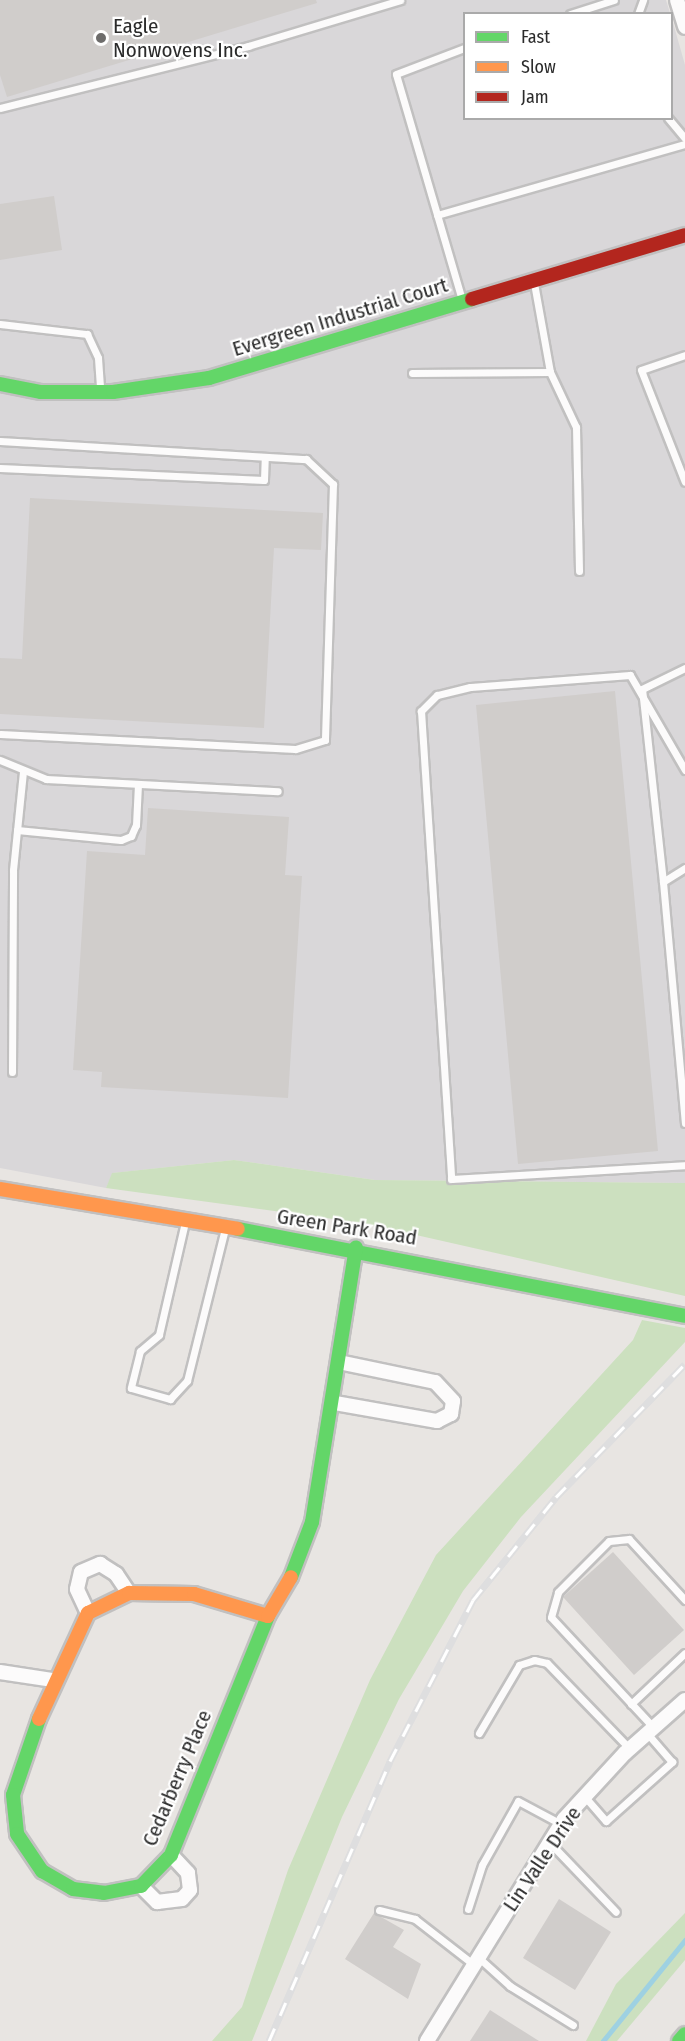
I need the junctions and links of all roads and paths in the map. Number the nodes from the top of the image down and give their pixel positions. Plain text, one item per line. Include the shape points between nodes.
1 (400, 0) edge
2 (614, 0) edge
3 (677, 0) edge
4 (576, 12) edge
5 (685, 27) edge
6 (463, 49) edge
7 (0, 108) edge
8 (670, 120) edge
9 (685, 138) edge
10 (685, 144) edge
11 (437, 215) junction
12 (685, 235) edge
13 (533, 280) junction
14 (462, 302) junction
15 (0, 324) edge
16 (685, 355) edge
17 (550, 372) junction
18 (412, 373) dead end
19 (0, 384) edge
20 (101, 392) junction
21 (0, 441) edge
22 (265, 457) junction
23 (0, 468) edge
24 (685, 482) edge
25 (579, 571) dead end
26 (685, 668) edge
27 (642, 690) junction
28 (0, 734) edge
29 (0, 760) edge
30 (685, 770) edge
31 (23, 771) junction
32 (138, 784) junction
33 (278, 792) dead end
34 (17, 830) junction
35 (685, 868) edge
36 (663, 882) junction
37 (12, 1072) dead end
38 (685, 1123) edge
39 (685, 1165) edge
40 (0, 1189) edge
41 (186, 1222) junction
42 (225, 1229) junction
43 (356, 1248) junction
44 (685, 1316) edge
45 (338, 1362) junction
46 (335, 1403) junction
47 (129, 1593) junction
48 (685, 1600) edge
49 (88, 1613) junction
50 (268, 1616) junction
51 (685, 1653) edge
52 (0, 1672) edge
53 (53, 1680) junction
54 (685, 1700) edge
55 (632, 1704) junction
56 (650, 1730) junction
57 (478, 1733) dead end
58 (630, 1749) junction
59 (585, 1797) junction
60 (561, 1824) junction
61 (550, 1843) junction
62 (171, 1855) junction
63 (141, 1886) junction
64 (379, 1910) dead end
65 (468, 1910) dead end
66 (616, 1912) dead end
67 (476, 1961) junction
68 (573, 2025) dead end
69 (685, 2034) edge
70 (427, 2041) edge
71 (679, 2041) edge

1 - 7 lane via 248,46
2 - 4 lane
3 - 5 street
6 - 11 lane via 396,74
8 - 9 lane
10 - 11 lane
11 - 14 lane
12 - 13 main road, Evergreen Industrial Court
13 - 14 main road, Evergreen Industrial Court
13 - 17 lane
14 - 20 main road, Evergreen Industrial Court via 209,378
15 - 20 lane via 87,334 98,358
16 - 24 lane via 641,370
17 - 18 lane
17 - 25 lane via 576,427
19 - 20 main road, Evergreen Industrial Court via 41,392
21 - 22 lane
22 - 23 lane via 264,480
22 - 28 lane via 306,459 333,484 325,740 295,749
26 - 27 lane
27 - 30 lane
27 - 36 lane
27 - 39 lane via 630,675 607,674 470,687 437,695 421,711 451,1179
29 - 31 lane
31 - 32 lane via 46,779
31 - 34 lane
32 - 33 lane
32 - 34 lane via 132,836 121,840
34 - 37 lane
35 - 36 lane
36 - 38 lane
40 - 41 main road, Green Park Road
41 - 42 main road, Green Park Road
41 - 42 lane via 159,1335 140,1351 131,1388 170,1398 187,1381
42 - 43 main road, Green Park Road
43 - 44 main road, Green Park Road
43 - 45 main road, Cedarberry Place
45 - 46 main road, Cedarberry Place
45 - 46 street via 435,1382 453,1401 451,1414 437,1421
46 - 50 main road, Cedarberry Place via 312,1522 296,1569
47 - 49 main road
47 - 49 street via 116,1574 100,1564 81,1572 78,1590
47 - 50 main road via 194,1594
48 - 55 lane via 629,1539 609,1541 558,1592 551,1617
49 - 53 main road
50 - 62 main road, Cedarberry Place
51 - 55 lane
52 - 53 street
53 - 63 main road via 13,1795 17,1834 42,1871 73,1888 104,1893
54 - 56 street, Lin Valle Drive
55 - 56 lane
56 - 58 street, Lin Valle Drive
56 - 59 lane via 672,1762 606,1821
57 - 58 lane via 519,1665 534,1660 548,1664
58 - 59 street, Lin Valle Drive
59 - 60 street, Lin Valle Drive
60 - 61 street, Lin Valle Drive
60 - 65 lane via 518,1801 482,1865
61 - 66 lane
61 - 67 street, Lin Valle Drive
62 - 63 main road, Cedarberry Place
62 - 63 street via 188,1873 190,1890 182,1899 157,1902
64 - 67 lane via 415,1919
67 - 68 lane
67 - 70 street, Lin Valle Drive
69 - 71 main road

